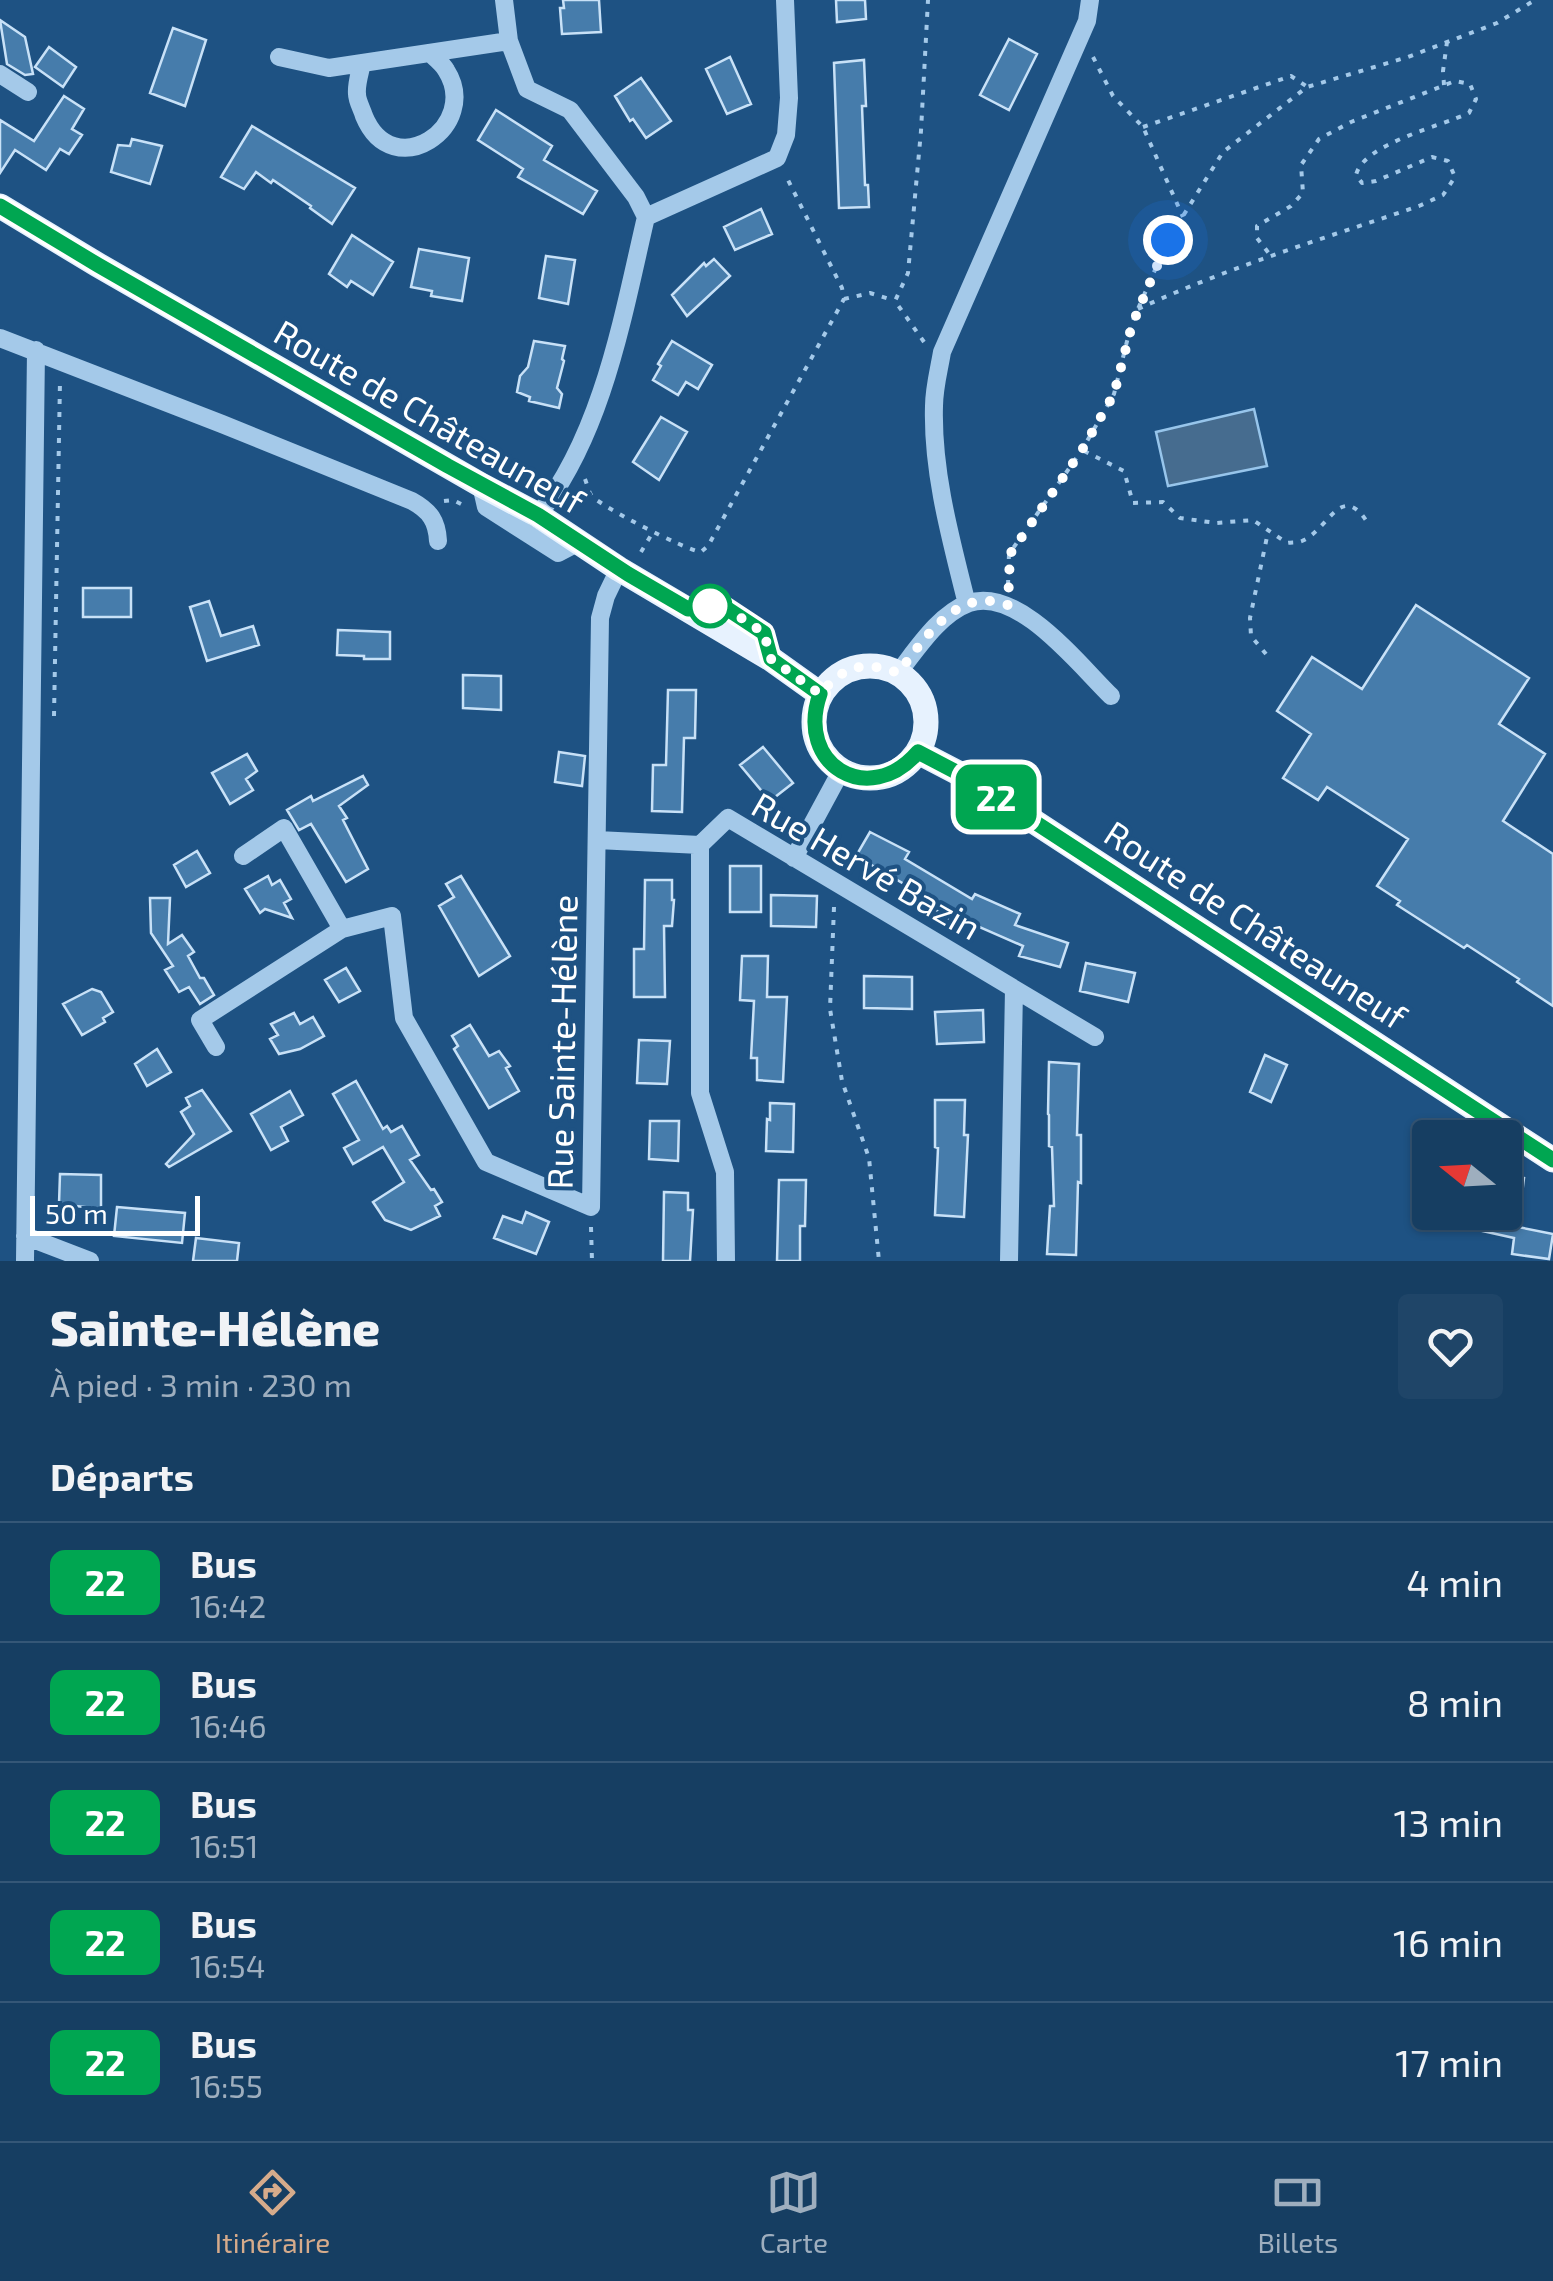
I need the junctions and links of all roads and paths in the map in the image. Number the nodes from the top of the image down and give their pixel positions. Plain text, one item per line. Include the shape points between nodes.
1 (504, 0) edge
2 (785, 0) edge
3 (928, 0) edge
4 (1090, 0) edge
5 (1535, 0) edge
6 (1081, 35) junction
7 (510, 41) junction
8 (1447, 42) junction
9 (430, 53) junction
10 (279, 57) dead end
11 (362, 63) junction
12 (0, 74) edge
13 (1444, 86) junction
14 (1307, 87) junction
15 (28, 92) dead end
16 (1143, 127) junction
17 (777, 158) junction
18 (0, 206) edge
19 (646, 216) junction
20 (1183, 217) junction
21 (1271, 256) junction
22 (844, 299) junction
23 (895, 300) junction
24 (1138, 309) junction
25 (0, 338) edge
26 (36, 350) junction
27 (942, 352) junction
28 (1082, 450) junction
29 (576, 455) junction
30 (483, 496) junction
31 (423, 507) junction
32 (538, 515) junction
33 (1369, 525) dead end
34 (653, 532) junction
35 (1268, 532) junction
36 (438, 541) dead end
37 (579, 542) junction
38 (628, 565) junction
39 (967, 604) junction
40 (1008, 605) junction
41 (1266, 654) dead end
42 (898, 673) junction
43 (820, 694) junction
44 (1110, 696) dead end
45 (918, 752) junction
46 (841, 771) junction
47 (598, 840) junction
48 (700, 846) junction
49 (244, 856) dead end
50 (794, 858) junction
51 (835, 882) junction
52 (342, 929) junction
53 (1014, 989) junction
54 (1095, 1038) dead end
55 (216, 1047) dead end
56 (1553, 1160) edge
57 (591, 1207) junction
58 (25, 1236) junction
59 (25, 1261) edge
60 (90, 1261) edge
61 (592, 1261) edge
62 (726, 1261) edge
63 (879, 1261) edge
64 (1009, 1261) edge

1 - 7 street
2 - 17 street via 789,98
3 - 23 path via 908,273
4 - 6 street
5 - 8 path
6 - 16 path via 1113,96
6 - 27 street
7 - 9 street
7 - 19 street via 527,89 570,110
8 - 13 path
8 - 14 path
9 - 11 street
9 - 11 street via 446,69 454,107 445,128 408,148 386,144 370,130 356,96
10 - 11 street via 329,68
12 - 15 street
13 - 21 path via 1320,139 1302,165 1303,193 1257,226 1257,238
13 - 21 path via 1470,84 1476,99 1470,113 1377,150 1356,175 1362,184 1432,158 1448,160 1455,176 1443,195
14 - 16 path via 1291,76
14 - 20 path via 1224,152
16 - 20 path
17 - 19 street
17 - 22 path
18 - 30 main road, Route de Châteauneuf
19 - 29 street via 614,356
20 - 24 path
21 - 24 path
22 - 23 path via 870,294
22 - 34 path via 708,546 693,551
23 - 27 path via 928,348
24 - 28 path via 1114,394
25 - 26 street
26 - 31 street
26 - 58 street
27 - 39 street via 936,456
28 - 35 path via 1124,471 1133,503 1163,502 1180,518 1253,520
28 - 40 path via 1010,554
29 - 32 street
29 - 34 path via 592,497
30 - 31 path via 464,506 428,500
30 - 32 main road, Route de Châteauneuf
30 - 37 street via 558,552
31 - 36 street via 436,522
32 - 37 main road, Route de Châteauneuf
33 - 35 path via 1351,506 1304,540 1287,543
34 - 38 path
35 - 41 path via 1250,618 1250,636
37 - 38 main road, Route de Châteauneuf
38 - 43 main road, Route de Châteauneuf
38 - 47 street, Rue Sainte-Hélène via 600,618
39 - 40 street
39 - 42 street via 934,629
40 - 44 street via 1036,622
42 - 43 main road via 881,666 846,670
42 - 45 main road via 922,700 925,735
43 - 46 main road via 813,728 818,746
45 - 46 main road via 892,774 858,778
45 - 56 main road, Route de Châteauneuf
46 - 50 street
47 - 48 street, Rue Hervé Bazin
47 - 57 street, Rue Sainte-Hélène
48 - 50 street, Rue Hervé Bazin via 728,818
48 - 62 street via 700,1093 725,1172
49 - 52 street via 284,828
50 - 51 street, Rue Hervé Bazin
51 - 53 street, Rue Hervé Bazin
51 - 63 path via 830,1009 842,1081 869,1158
52 - 55 street, Rue Sainte-Hélène via 200,1020
52 - 57 street, Rue Sainte-Hélène via 392,916 404,1018 486,1162
53 - 54 street, Rue Hervé Bazin
53 - 64 street
57 - 61 path
58 - 59 street
58 - 60 street

